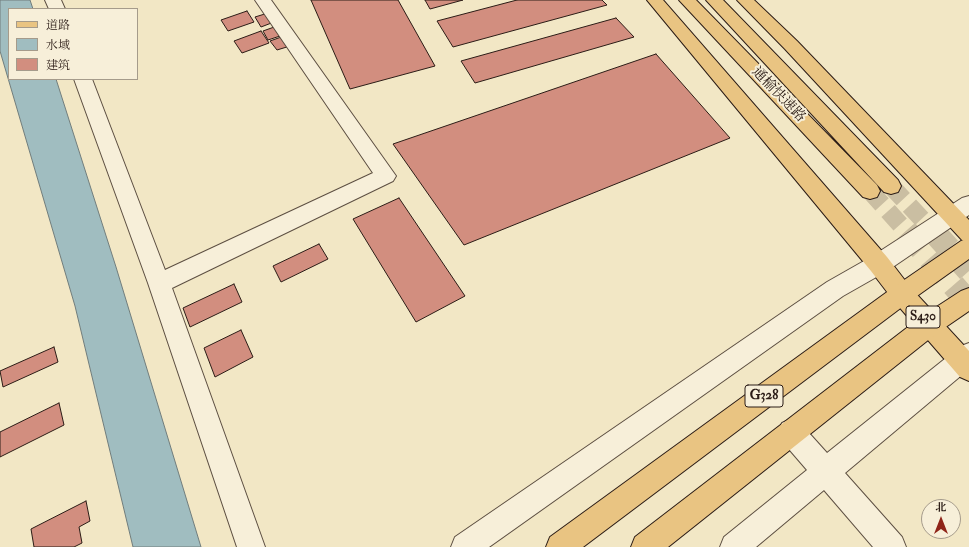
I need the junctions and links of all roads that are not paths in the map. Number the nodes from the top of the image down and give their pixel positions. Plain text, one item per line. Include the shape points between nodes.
1 (263, 0) edge
2 (655, 0) edge
3 (687, 0) edge
4 (714, 0) edge
5 (745, 0) edge
6 (83, 80) edge
7 (891, 186) tunnel mouth
8 (870, 191) tunnel mouth
9 (969, 204) edge
10 (951, 216) junction
11 (969, 234) edge
12 (969, 247) edge
13 (879, 264) junction
14 (159, 283) junction
15 (902, 294) junction
16 (969, 298) edge
17 (929, 325) junction
18 (967, 361) edge
19 (791, 432) junction
20 (825, 471) junction
21 (251, 547) edge
22 (465, 547) edge
23 (560, 547) edge
24 (645, 547) edge
25 (734, 547) edge
26 (892, 547) edge

1 - 14 street via 386,176
2 - 13 main road
3 - 8 main road, 通榆快速路
4 - 7 main road, 通榆快速路
5 - 10 main road via 791,44
6 - 14 street
9 - 10 street
10 - 11 main road
10 - 13 street
12 - 15 main road, G328
13 - 15 main road, S430
13 - 22 street via 829,294
14 - 21 street
15 - 17 main road, S430
15 - 23 main road, G328
16 - 17 main road
17 - 18 main road, S430
17 - 19 main road
18 - 20 street
19 - 20 street
19 - 24 main road
20 - 25 street
20 - 26 street

